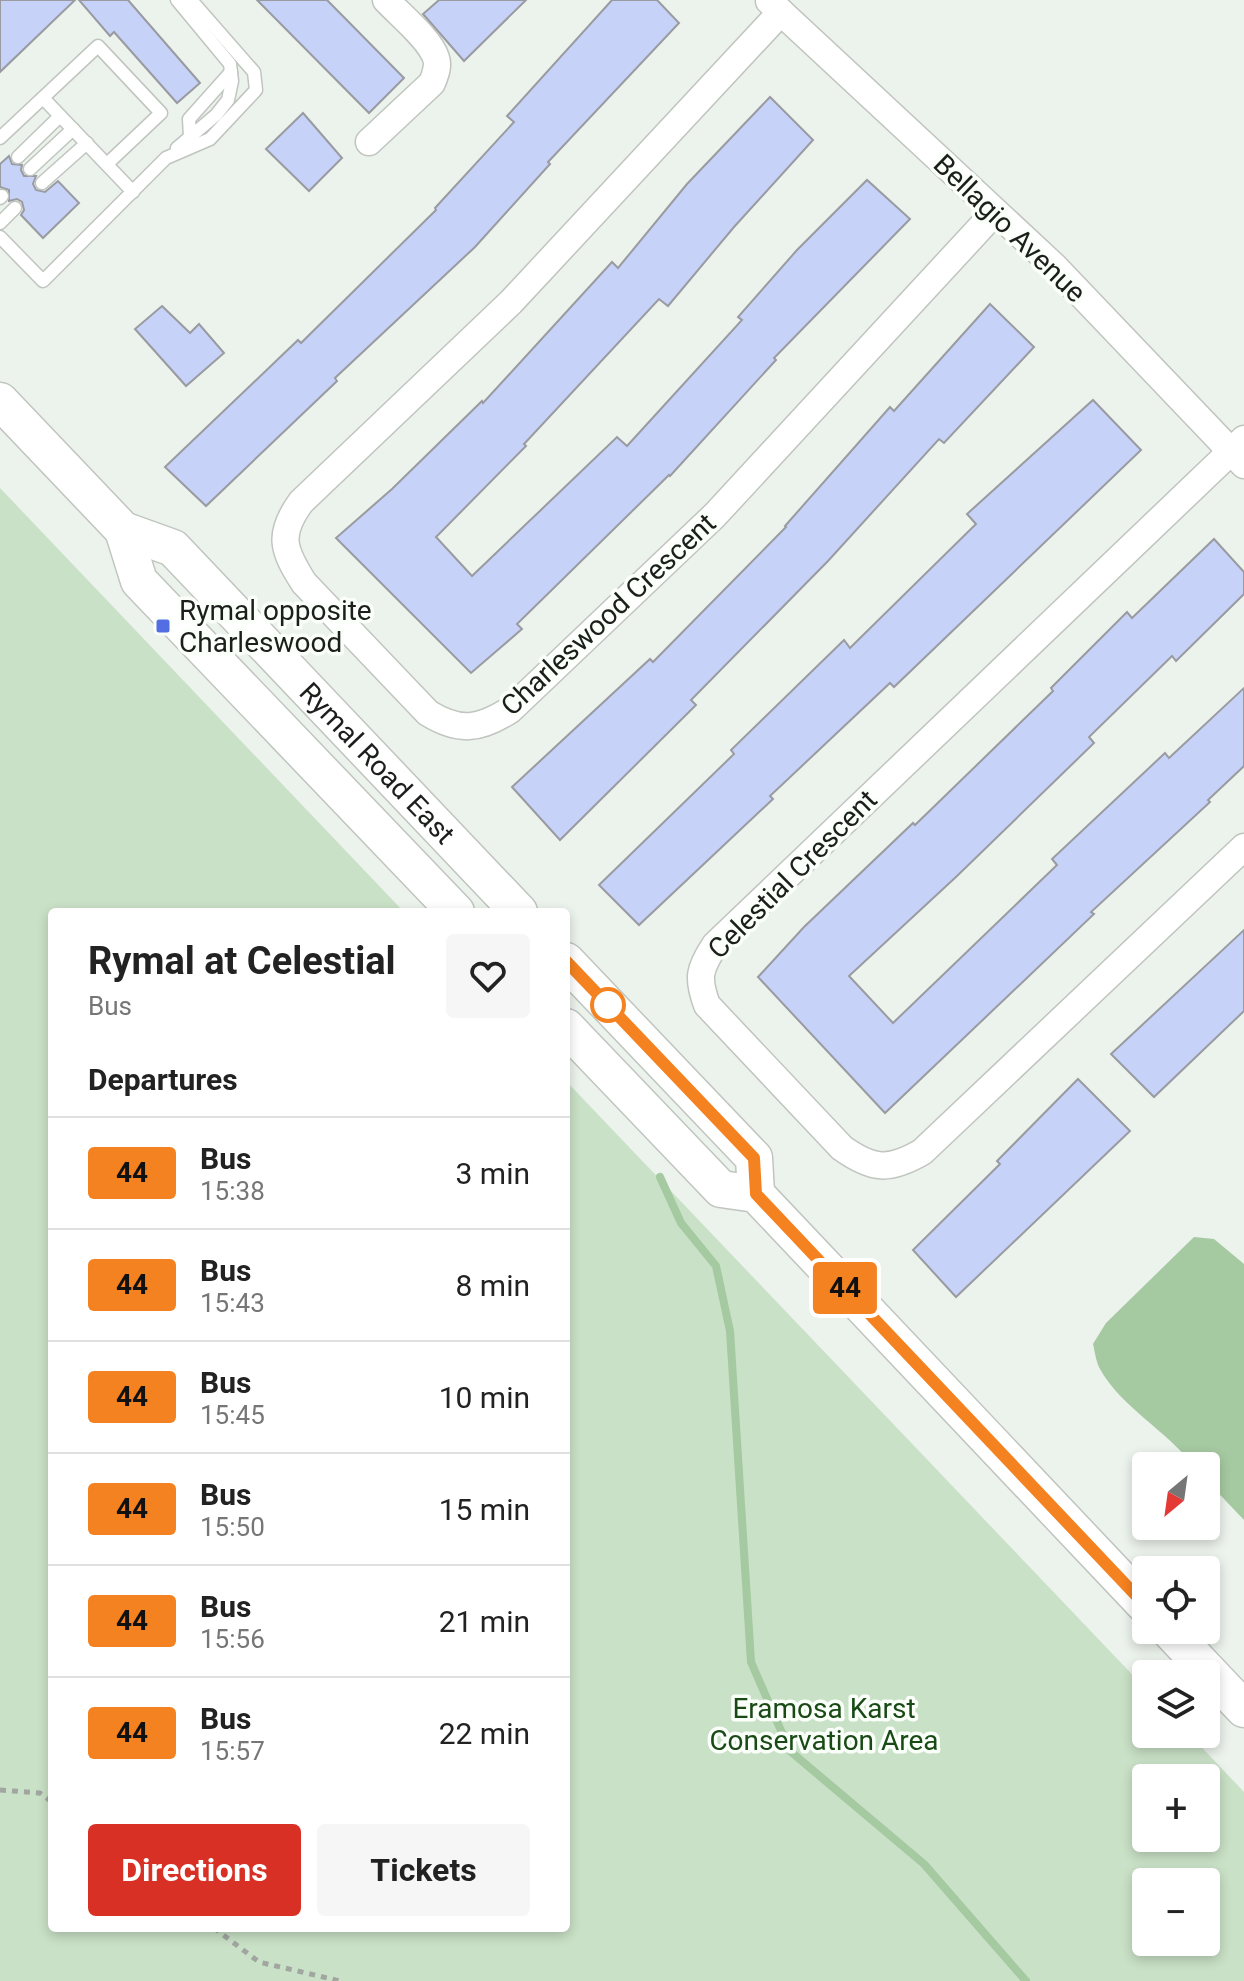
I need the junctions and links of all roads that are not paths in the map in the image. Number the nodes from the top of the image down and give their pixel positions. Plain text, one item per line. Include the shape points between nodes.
1 (177, 0) edge
2 (191, 0) edge
3 (387, 0) edge
4 (774, 6) edge
5 (43, 98) junction
6 (60, 116) junction
7 (73, 129) junction
8 (0, 138) edge
9 (369, 142) dead end
10 (87, 143) junction
11 (18, 157) dead end
12 (166, 158) junction
13 (107, 164) junction
14 (30, 169) dead end
15 (42, 183) dead end
16 (133, 192) junction
17 (15, 208) dead end
18 (995, 212) junction
19 (0, 223) edge
20 (0, 237) edge
21 (0, 401) edge
22 (1240, 452) edge
23 (123, 530) junction
24 (1244, 847) edge
25 (452, 908) edge
26 (515, 908) edge
27 (570, 965) edge
28 (570, 1031) edge
29 (756, 1194) junction
30 (1132, 1591) edge
31 (1182, 1644) edge
32 (1244, 1709) edge

1 - 12 lane via 231,72 228,100
2 - 12 lane via 254,72 256,90 210,139
3 - 9 street via 428,43 437,72 432,83
4 - 18 street, Bellagio Avenue
4 - 18 street, Charleswood Crescent via 511,302 287,521 289,560 304,583 428,713 445,724 471,727 510,710 715,515
5 - 6 lane
5 - 8 lane
5 - 13 lane via 98,46 161,113
6 - 7 lane
6 - 11 lane
7 - 10 lane
7 - 14 lane
10 - 13 lane
10 - 15 lane
12 - 16 lane
13 - 16 lane
16 - 20 lane via 43,281
17 - 19 lane
18 - 22 street, Bellagio Avenue
21 - 23 main road, Rymal Road East
22 - 24 street, Celestial Crescent via 715,945 702,965 700,985 707,1005 842,1148 876,1166 900,1165 922,1152
23 - 25 main road, Rymal Road East via 139,581
23 - 26 main road, Rymal Road East via 173,548
27 - 29 main road via 754,1158
28 - 29 main road via 721,1189
29 - 30 main road
31 - 32 main road

